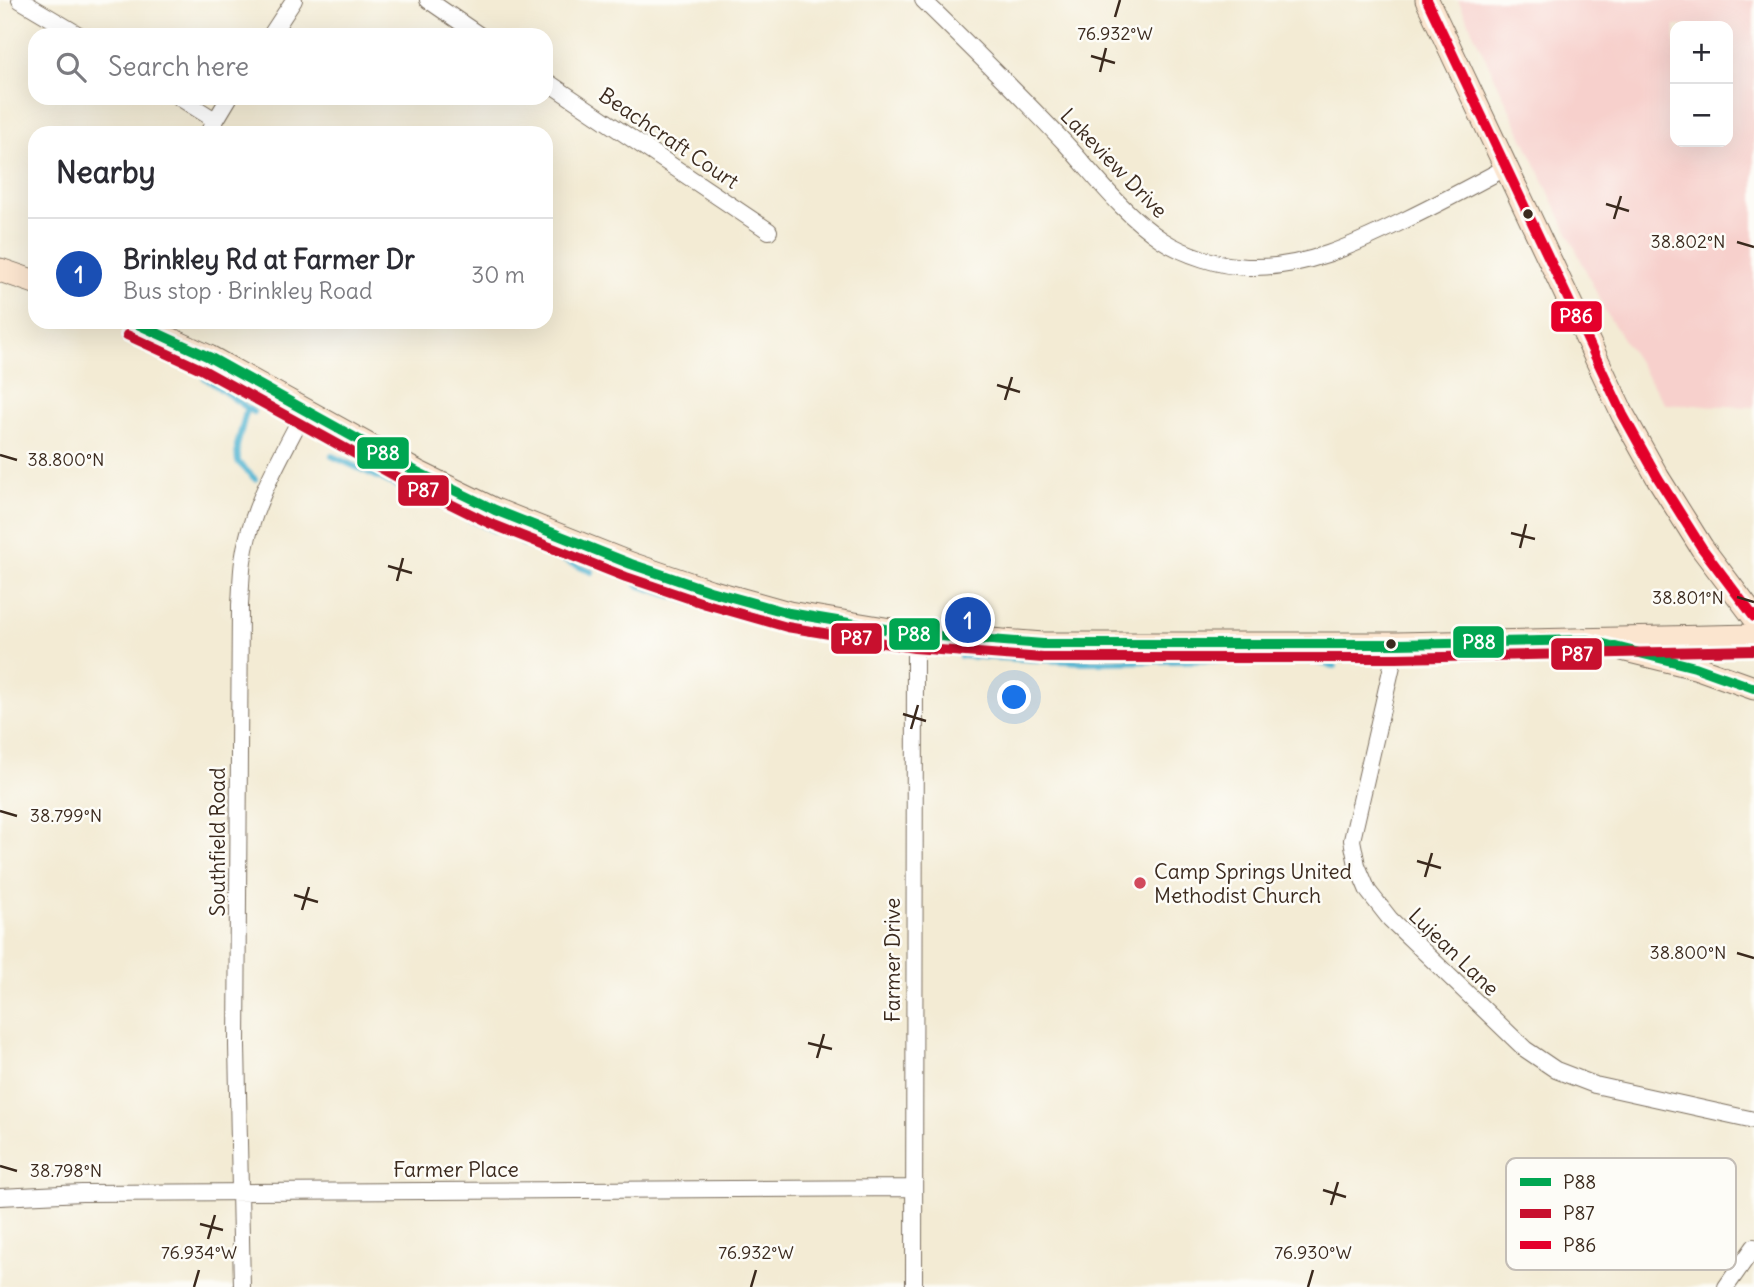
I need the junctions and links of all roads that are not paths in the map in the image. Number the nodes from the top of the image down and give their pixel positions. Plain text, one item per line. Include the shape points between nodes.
1 (20, 0) edge
2 (294, 0) edge
3 (428, 0) edge
4 (923, 0) edge
5 (1427, 0) edge
6 (67, 28) edge
7 (276, 28) edge
8 (469, 28) edge
9 (553, 86) edge
10 (187, 105) edge
11 (225, 105) edge
12 (210, 126) edge
13 (212, 126) edge
14 (1507, 167) junction
15 (769, 231) dead end
16 (0, 270) edge
17 (28, 280) edge
18 (148, 329) edge
19 (305, 410) junction
20 (1754, 617) edge
21 (915, 634) junction
22 (1754, 636) edge
23 (1588, 640) junction
24 (1397, 644) junction
25 (1754, 688) edge
26 (1754, 1120) edge
27 (913, 1188) junction
28 (239, 1192) junction
29 (0, 1198) edge
30 (1754, 1247) edge
31 (242, 1287) edge
32 (914, 1287) edge
33 (1726, 1287) edge

1 - 6 street
2 - 7 street
3 - 8 street
4 - 14 street, Lakeview Drive via 1147,228 1172,246 1215,262 1246,267 1279,264 1346,249
5 - 14 main road
9 - 15 street, Beachcraft Court
10 - 12 street
11 - 13 street
14 - 20 main road via 1623,415 1702,548
16 - 17 main road
18 - 19 main road
19 - 21 main road via 495,510 631,564 789,613
19 - 28 street, Southfield Road via 262,496 243,559
21 - 24 main road via 1043,643
21 - 27 street, Farmer Drive
22 - 23 main road
23 - 24 main road
23 - 25 main road via 1695,667
24 - 26 street, Lujean Lane via 1352,840 1368,891 1390,919 1525,1049 1556,1070 1595,1085
27 - 28 street, Farmer Place
27 - 32 street, Farmer Drive
28 - 29 street, Farmer Place via 82,1192
28 - 31 street, Southfield Road
30 - 33 street

